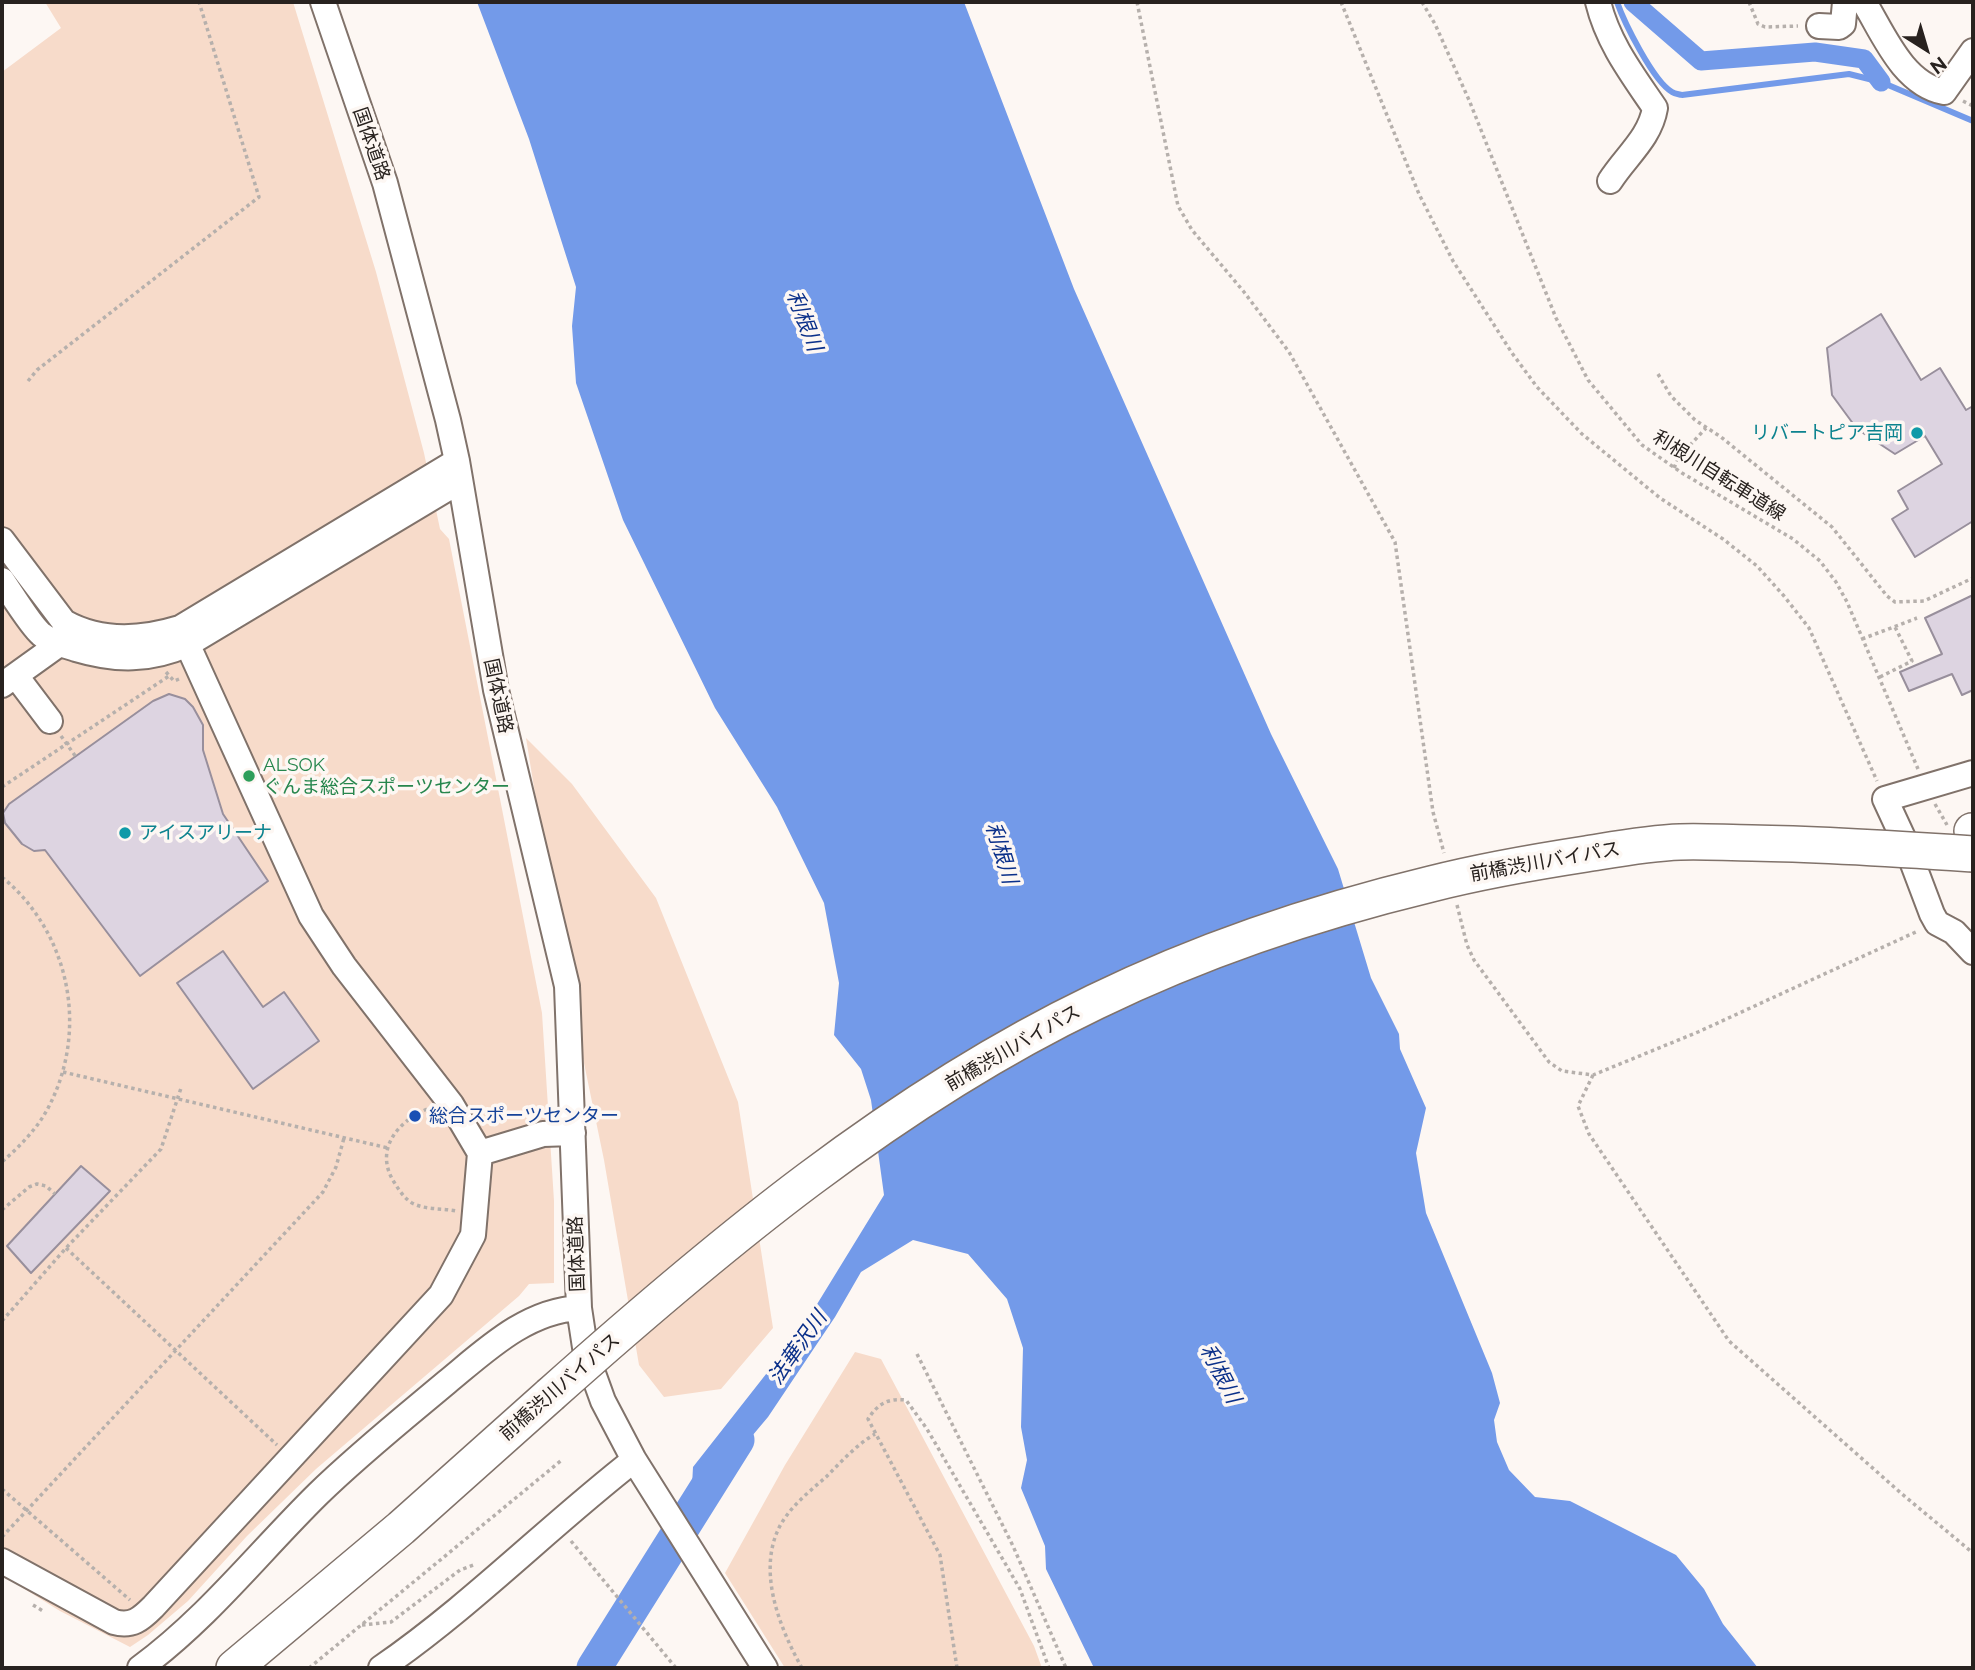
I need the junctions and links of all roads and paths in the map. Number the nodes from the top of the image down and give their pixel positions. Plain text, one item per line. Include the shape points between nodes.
1 (199, 2) edge
2 (323, 2) edge
3 (1137, 2) edge
4 (1341, 2) edge
5 (1422, 2) edge
6 (1598, 2) edge
7 (1749, 2) edge
8 (1845, 2) edge
9 (1864, 2) edge
10 (1819, 26) joint
11 (1973, 51) edge
12 (1610, 181) dead end
13 (1658, 374) dead end
14 (29, 381) dead end
15 (1706, 428) junction
16 (1674, 468) junction
17 (459, 471) junction
18 (2, 540) edge
19 (1973, 578) edge
20 (2, 580) edge
21 (1917, 618) dead end
22 (1897, 626) junction
23 (184, 636) junction
24 (68, 637) junction
25 (1862, 639) junction
26 (163, 665) dead end
27 (169, 676) junction
28 (183, 677) dead end
29 (1880, 677) junction
30 (9, 680) edge
31 (50, 721) dead end
32 (1973, 773) edge
33 (1928, 780) junction
34 (2, 787) edge
35 (1885, 799) junction
36 (1973, 839) edge
37 (1447, 865) dead end
38 (2, 877) edge
39 (1457, 905) dead end
40 (1937, 923) junction
41 (1973, 952) edge
42 (63, 1072) junction
43 (1593, 1075) junction
44 (181, 1088) dead end
45 (178, 1099) junction
46 (429, 1101) dead end
47 (573, 1133) junction
48 (344, 1138) junction
49 (388, 1148) junction
50 (480, 1153) junction
51 (2, 1162) edge
52 (55, 1194) dead end
53 (2, 1210) edge
54 (461, 1217) dead end
55 (66, 1248) junction
56 (579, 1308) junction
57 (2, 1321) edge
58 (176, 1350) junction
59 (916, 1354) dead end
60 (875, 1434) junction
61 (278, 1446) dead end
62 (563, 1459) dead end
63 (634, 1460) junction
64 (2, 1489) edge
65 (26, 1511) junction
66 (556, 1524) junction
67 (2, 1537) edge
68 (1973, 1553) edge
69 (517, 1558) junction
70 (2, 1561) edge
71 (132, 1602) dead end
72 (360, 1626) dead end
73 (140, 1668) edge
74 (234, 1668) edge
75 (309, 1668) edge
76 (381, 1668) edge
77 (676, 1668) edge
78 (765, 1668) edge
79 (802, 1668) edge
80 (957, 1668) edge
81 (1049, 1668) edge
82 (1066, 1668) edge

1 - 14 path via 259,197 37,370
2 - 17 street, 国体道路 via 385,183
3 - 37 path via 1178,206 1289,352 1395,542 1433,812
4 - 35 path via 1419,194 1453,261 1512,353 1582,434 1660,498 1757,566 1784,596 1813,636
5 - 16 path, 利根川自転車道線 via 1469,100 1573,355 1633,434
6 - 12 street via 1610,38 1655,108 1643,139
7 - 10 path via 1758,24 1765,27
8 - 10 street via 1843,24
9 - 11 street via 1913,78 1932,89 1944,92
13 - 15 path via 1671,396
15 - 16 path
15 - 19 path via 1832,527 1895,602 1924,601
16 - 25 path, 利根川自転車道線 via 1793,539 1820,561 1847,601
17 - 23 street
17 - 47 street, 国体道路 via 496,690 567,986
18 - 24 street via 64,622
20 - 24 street via 39,633
21 - 22 path
22 - 25 path
22 - 29 path via 1912,662
23 - 24 street
23 - 50 street via 311,916 451,1104
24 - 30 street
25 - 29 path, 利根川自転車道線
26 - 27 path
27 - 28 path via 174,681
27 - 34 path
29 - 33 path, 利根川自転車道線
30 - 31 street
32 - 33 street
33 - 35 street
35 - 40 street
36 - 74 highway, 前橋渋川バイパス, bridge via 1834,844 1681,842 1471,874 1338,907 1196,956 1092,1003 969,1072 856,1147 678,1284
38 - 42 path via 42,922 60,957 69,995 70,1034
39 - 43 path via 1474,960 1549,1062 1562,1071
40 - 41 street via 1954,932
40 - 43 path
42 - 45 path
42 - 51 path via 47,1110
43 - 68 path via 1578,1106 1589,1134 1729,1341
44 - 45 path
45 - 48 path
45 - 55 path via 160,1149
46 - 49 path via 428,1108 398,1127
47 - 50 street via 543,1134
47 - 56 street, 国体道路
48 - 49 path
48 - 58 path via 323,1192
49 - 54 path via 388,1173 406,1199 428,1208 453,1210
50 - 70 street via 473,1235 442,1296 138,1622 114,1622
52 - 53 path via 37,1184
55 - 57 path
55 - 58 path
56 - 63 street, 国体道路 via 592,1372
56 - 73 street via 552,1311 519,1327 425,1400 319,1493 188,1630
58 - 61 path
58 - 65 path
59 - 82 path via 1013,1546
60 - 79 path via 803,1496 781,1525 769,1559 775,1606
60 - 80 path via 940,1555
60 - 81 path via 868,1419 877,1405 892,1398 906,1400 1020,1589
62 - 75 path
63 - 66 street
63 - 78 street, 国体道路
64 - 65 path
65 - 67 path
65 - 71 path
66 - 69 street
66 - 77 path
69 - 72 path via 460,1570 391,1622
69 - 76 street

